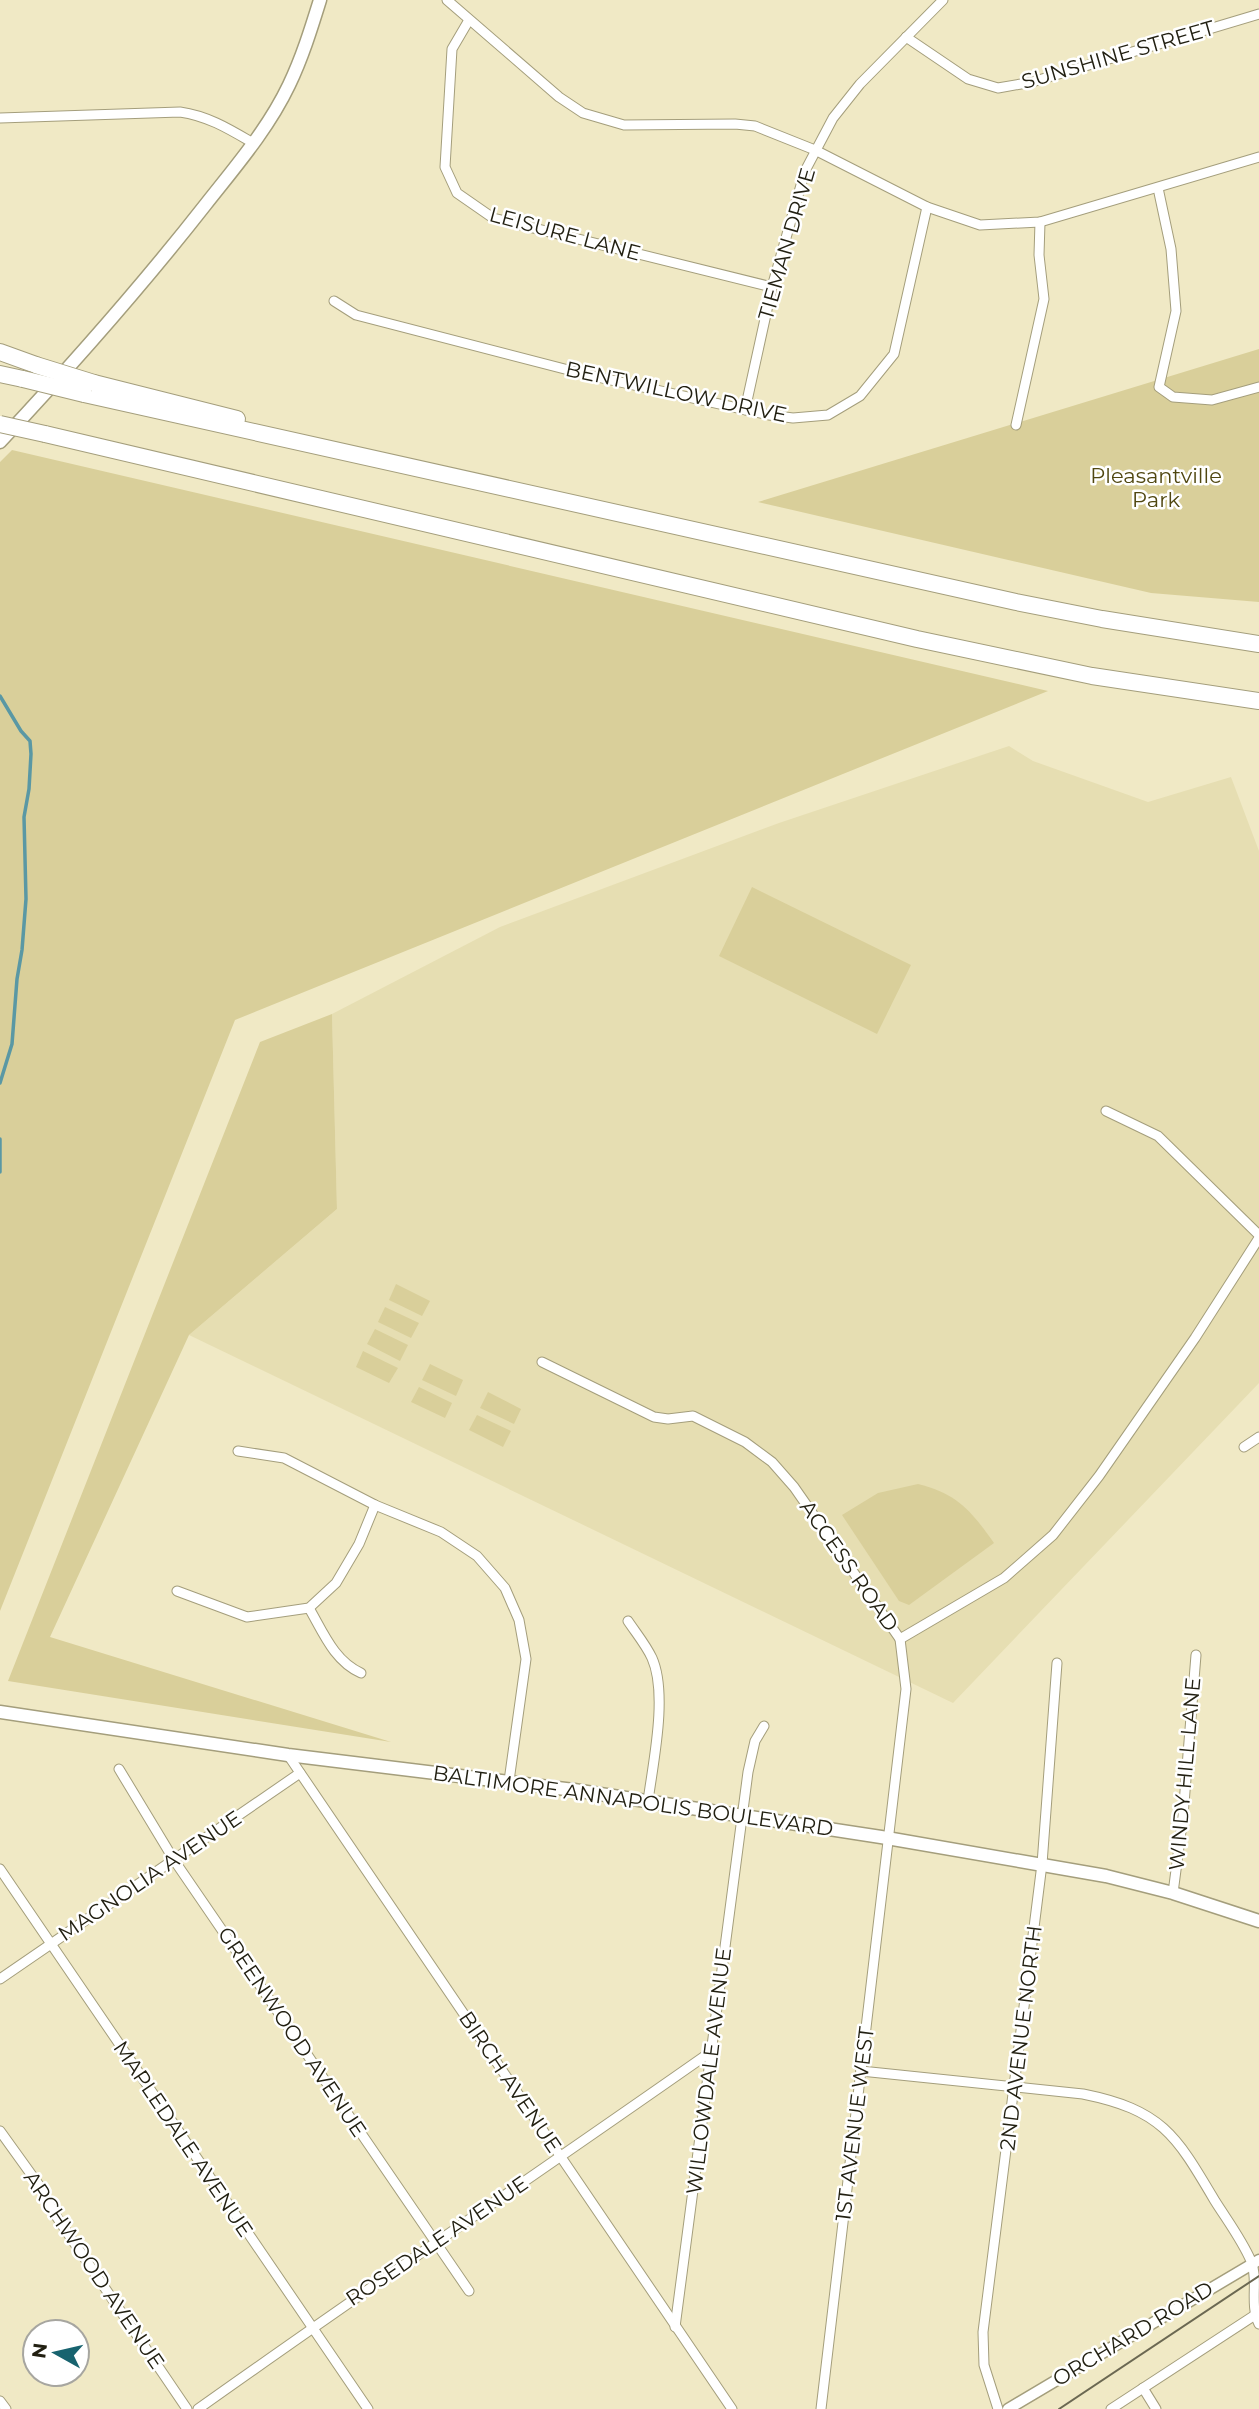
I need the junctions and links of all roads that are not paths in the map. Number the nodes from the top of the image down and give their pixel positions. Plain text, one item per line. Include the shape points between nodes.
1 (320, 0) edge
2 (447, 0) edge
3 (943, 0) edge
4 (1259, 15) edge
5 (469, 20) junction
6 (906, 37) junction
7 (0, 118) edge
8 (253, 143) junction
9 (816, 150) junction
10 (1259, 157) edge
11 (1158, 188) junction
12 (927, 207) junction
13 (1040, 222) junction
14 (772, 287) junction
15 (334, 301) dead end
16 (0, 352) edge
17 (0, 374) edge
18 (1259, 387) edge
19 (89, 389) junction
20 (745, 410) junction
21 (0, 424) edge
22 (1016, 425) dead end
23 (0, 442) edge
24 (1259, 645) edge
25 (1259, 701) edge
26 (1106, 1111) dead end
27 (1259, 1237) edge
28 (542, 1362) dead end
29 (1259, 1437) edge
30 (1244, 1447) dead end
31 (238, 1451) dead end
32 (375, 1505) junction
33 (177, 1591) dead end
34 (309, 1608) junction
35 (628, 1621) dead end
36 (900, 1639) junction
37 (1196, 1655) dead end
38 (1057, 1663) dead end
39 (361, 1673) dead end
40 (0, 1712) edge
41 (764, 1726) dead end
42 (288, 1755) junction
43 (119, 1769) dead end
44 (300, 1773) junction
45 (509, 1781) junction
46 (648, 1801) junction
47 (742, 1815) junction
48 (889, 1839) junction
49 (174, 1860) junction
50 (1042, 1864) junction
51 (0, 1869) edge
52 (1173, 1893) junction
53 (1259, 1921) edge
54 (50, 1945) junction
55 (0, 1979) edge
56 (712, 2051) junction
57 (861, 2071) junction
58 (1015, 2087) junction
59 (0, 2131) edge
60 (561, 2157) junction
61 (436, 2241) junction
62 (1256, 2261) edge
63 (469, 2291) dead end
64 (1257, 2317) edge
65 (675, 2327) junction
66 (312, 2328) junction
67 (1143, 2388) junction
68 (0, 2401) edge
69 (6, 2409) edge
70 (187, 2409) edge
71 (198, 2409) edge
72 (368, 2409) edge
73 (732, 2409) edge
74 (821, 2409) edge
75 (998, 2409) edge
76 (1008, 2409) edge
77 (1111, 2409) edge
78 (1156, 2409) edge

1 - 8 main road via 288,86
2 - 5 street
3 - 6 street, TIEMAN DRIVE
4 - 6 street, SUNSHINE STREET via 998,88 968,79
5 - 9 street via 583,113 624,125 755,126
5 - 14 street, LEISURE LANE via 452,49 448,88 445,167 457,193 493,218
6 - 9 street, TIEMAN DRIVE via 860,84 833,118
7 - 8 street via 180,112 219,123
8 - 23 main road via 136,293
9 - 12 street
9 - 14 street, TIEMAN DRIVE via 793,208
10 - 11 street
11 - 13 street
11 - 18 street via 1171,249 1176,311 1159,387 1173,397 1213,400
12 - 13 street via 980,225
12 - 20 street, BENTWILLOW DRIVE via 894,354 860,396 828,415 793,418
13 - 22 street via 1044,299
14 - 20 street, TIEMAN DRIVE
15 - 20 street, BENTWILLOW DRIVE via 356,315
16 - 19 highway, bridge
17 - 19 highway, bridge
19 - 24 highway via 1016,602
21 - 25 highway, bridge via 917,639 1092,676
26 - 27 street, ACCESS ROAD via 1158,1136
27 - 36 street, ACCESS ROAD via 1195,1338 1053,1535 1003,1578
28 - 36 street, ACCESS ROAD via 654,1417 693,1416 759,1451 794,1487
29 - 30 street
31 - 32 street via 284,1458
32 - 34 street via 337,1583
32 - 45 street via 441,1532 477,1556 505,1588 519,1619 526,1660
33 - 34 street via 247,1617
34 - 39 street via 334,1651 348,1667
35 - 46 street via 652,1659 658,1680
36 - 48 street, 1ST AVENUE WEST via 906,1689
37 - 52 street, WINDY HILL LANE
38 - 50 street, 2ND AVENUE NORTH
40 - 42 main road, BALTIMORE ANNAPOLIS BOULEVARD
41 - 47 street, WILLOWDALE AVENUE via 751,1753
42 - 44 street, BIRCH AVENUE
42 - 45 main road, BALTIMORE ANNAPOLIS BOULEVARD
43 - 49 street, GREENWOOD AVENUE
44 - 49 street, MAGNOLIA AVENUE
44 - 60 street, BIRCH AVENUE
45 - 46 main road, BALTIMORE ANNAPOLIS BOULEVARD
46 - 47 main road, BALTIMORE ANNAPOLIS BOULEVARD
47 - 48 main road, BALTIMORE ANNAPOLIS BOULEVARD
47 - 56 street, WILLOWDALE AVENUE
48 - 50 main road, BALTIMORE ANNAPOLIS BOULEVARD
48 - 57 street, 1ST AVENUE WEST
49 - 54 street, MAGNOLIA AVENUE
49 - 61 street, GREENWOOD AVENUE
50 - 52 main road, BALTIMORE ANNAPOLIS BOULEVARD
50 - 58 street, 2ND AVENUE NORTH
51 - 54 street, MAPLEDALE AVENUE
52 - 53 main road, BALTIMORE ANNAPOLIS BOULEVARD
54 - 55 street, MAGNOLIA AVENUE
54 - 66 street, MAPLEDALE AVENUE
56 - 60 street, ROSEDALE AVENUE
56 - 65 street, WILLOWDALE AVENUE
57 - 58 street
57 - 74 street, 1ST AVENUE WEST
58 - 62 street via 1109,2099 1157,2122 1187,2153
58 - 75 street, 2ND AVENUE NORTH via 982,2351
59 - 70 street, ARCHWOOD AVENUE
60 - 61 street, ROSEDALE AVENUE
60 - 65 street, BIRCH AVENUE
61 - 63 street, GREENWOOD AVENUE
61 - 66 street, ROSEDALE AVENUE
62 - 64 street
62 - 76 street, ORCHARD ROAD
64 - 67 street
65 - 73 street, BIRCH AVENUE
66 - 71 street, ROSEDALE AVENUE
66 - 72 street, MAPLEDALE AVENUE
67 - 77 street
67 - 78 street
68 - 69 street

